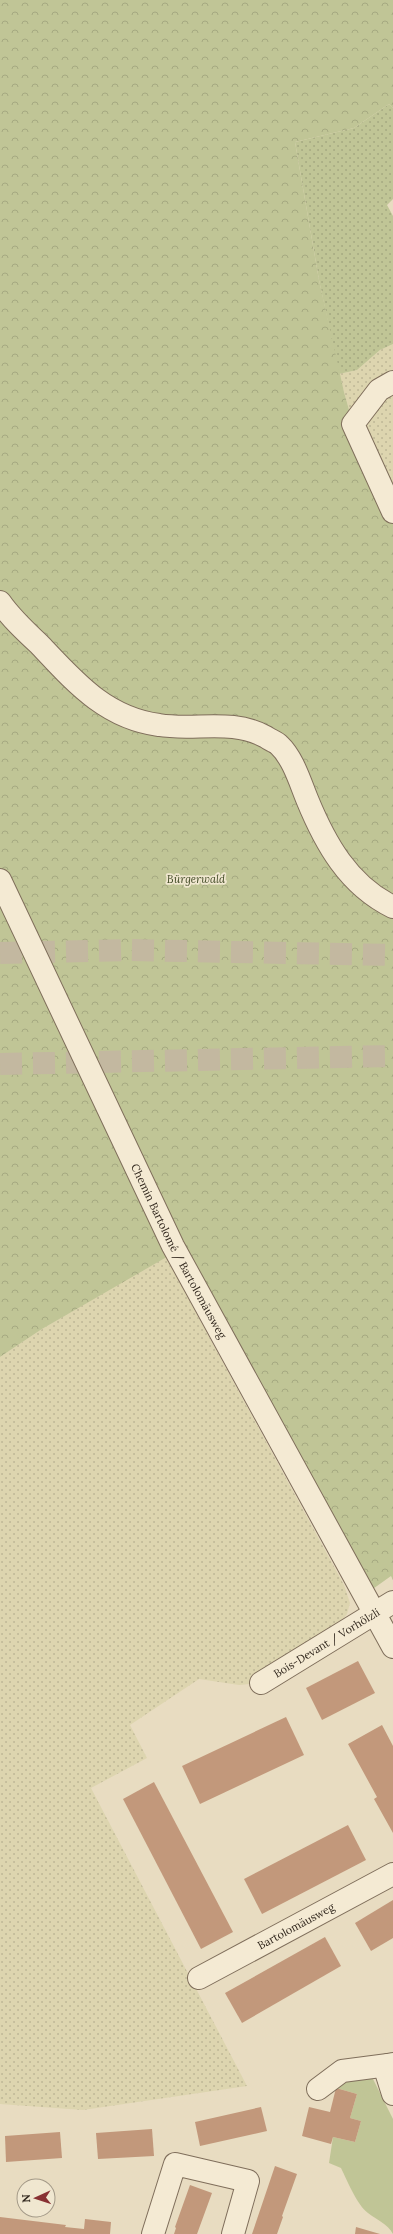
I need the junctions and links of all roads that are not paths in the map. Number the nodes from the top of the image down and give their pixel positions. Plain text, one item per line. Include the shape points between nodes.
1 (393, 382) edge
2 (388, 485) edge
3 (393, 512) edge
4 (0, 602) edge
5 (0, 880) edge
6 (393, 907) edge
7 (393, 1602) edge
8 (375, 1614) junction
9 (393, 1647) edge
10 (261, 1683) dead end
11 (393, 1874) edge
12 (199, 1978) dead end
13 (390, 2064) edge
14 (318, 2089) dead end
15 (393, 2094) edge
16 (153, 2234) edge
17 (233, 2234) edge

1 - 2 street via 379,390 353,424
2 - 3 street
4 - 6 street via 78,685 103,706 130,718 159,725 231,726 256,732 279,745 301,784 319,830 336,858 355,880 381,901
5 - 8 street, Chemin Bartolomé / Bartolomäusweg via 173,1246
7 - 8 street, Bois-Devant / Vorhölzli
8 - 9 street
8 - 10 street, Bois-Devant / Vorhölzli
11 - 12 street, Bartolomäusweg
13 - 14 street via 342,2071
13 - 15 street via 387,2075
16 - 17 street via 175,2164 248,2181

